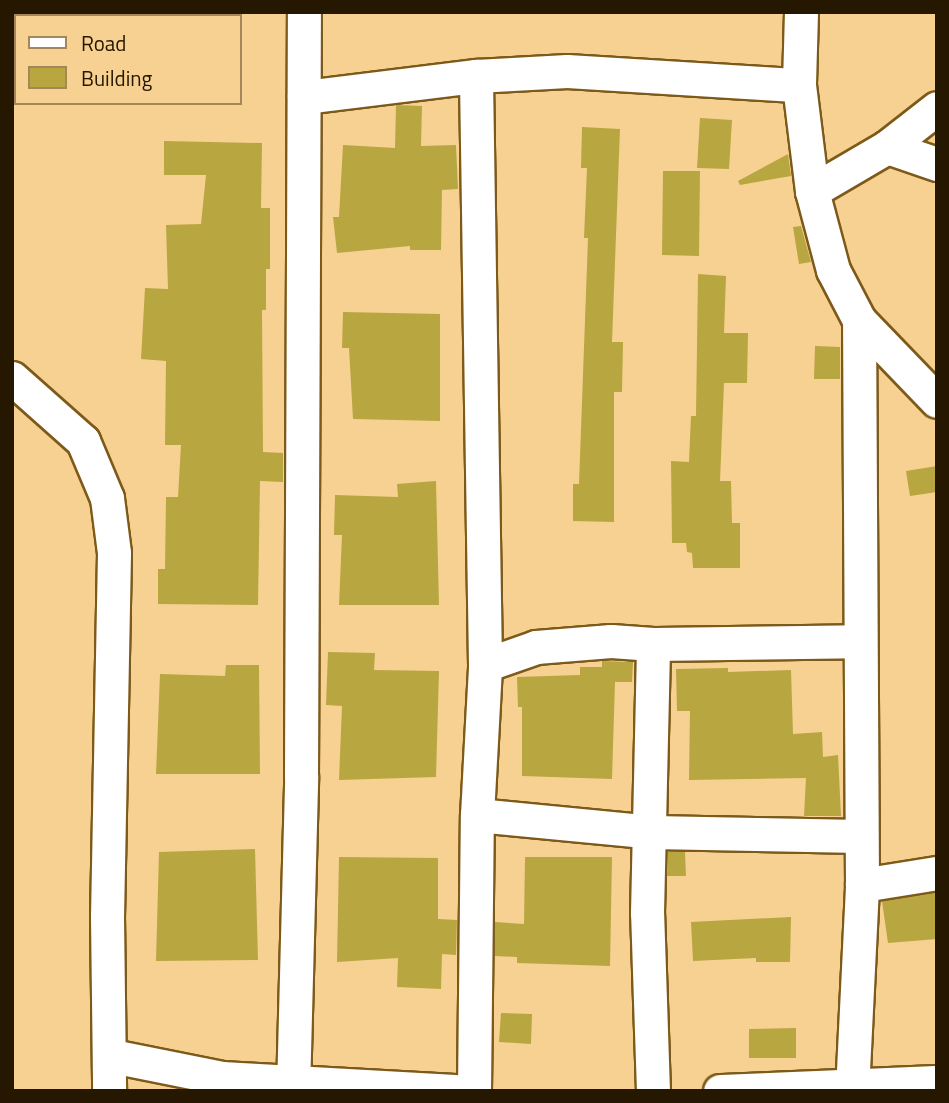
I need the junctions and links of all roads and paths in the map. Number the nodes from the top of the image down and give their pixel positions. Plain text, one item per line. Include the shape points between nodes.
1 (304, 12) edge
2 (801, 12) edge
3 (476, 76) junction
4 (799, 86) junction
5 (304, 97) junction
6 (937, 108) edge
7 (887, 147) junction
8 (937, 164) edge
9 (811, 191) junction
10 (859, 320) junction
11 (15, 383) edge
12 (937, 401) edge
13 (859, 641) junction
14 (653, 644) junction
15 (485, 665) junction
16 (477, 815) junction
17 (652, 832) junction
18 (860, 836) junction
19 (937, 873) edge
20 (862, 885) junction
21 (112, 1056) junction
22 (937, 1082) edge
23 (293, 1087) edge
24 (852, 1089) edge
25 (109, 1091) edge
26 (455, 1091) edge
27 (474, 1091) edge
28 (653, 1091) edge
29 (720, 1091) edge

1 - 5 street
2 - 4 street
3 - 4 street via 567,71
3 - 5 street
3 - 15 street
4 - 9 street
5 - 23 street via 301,776
6 - 7 street
7 - 8 street
7 - 9 street
9 - 10 street via 833,270
10 - 12 street
10 - 13 street
11 - 21 street via 82,441 107,498 114,553 107,916
13 - 14 street
13 - 18 street
14 - 15 street via 611,641 536,647
14 - 17 street
15 - 16 street
16 - 17 street
16 - 27 street
17 - 18 street
17 - 28 street via 647,913
18 - 20 street
19 - 20 street
20 - 24 street
21 - 23 street
21 - 25 street
22 - 24 street
23 - 26 street
24 - 29 street

